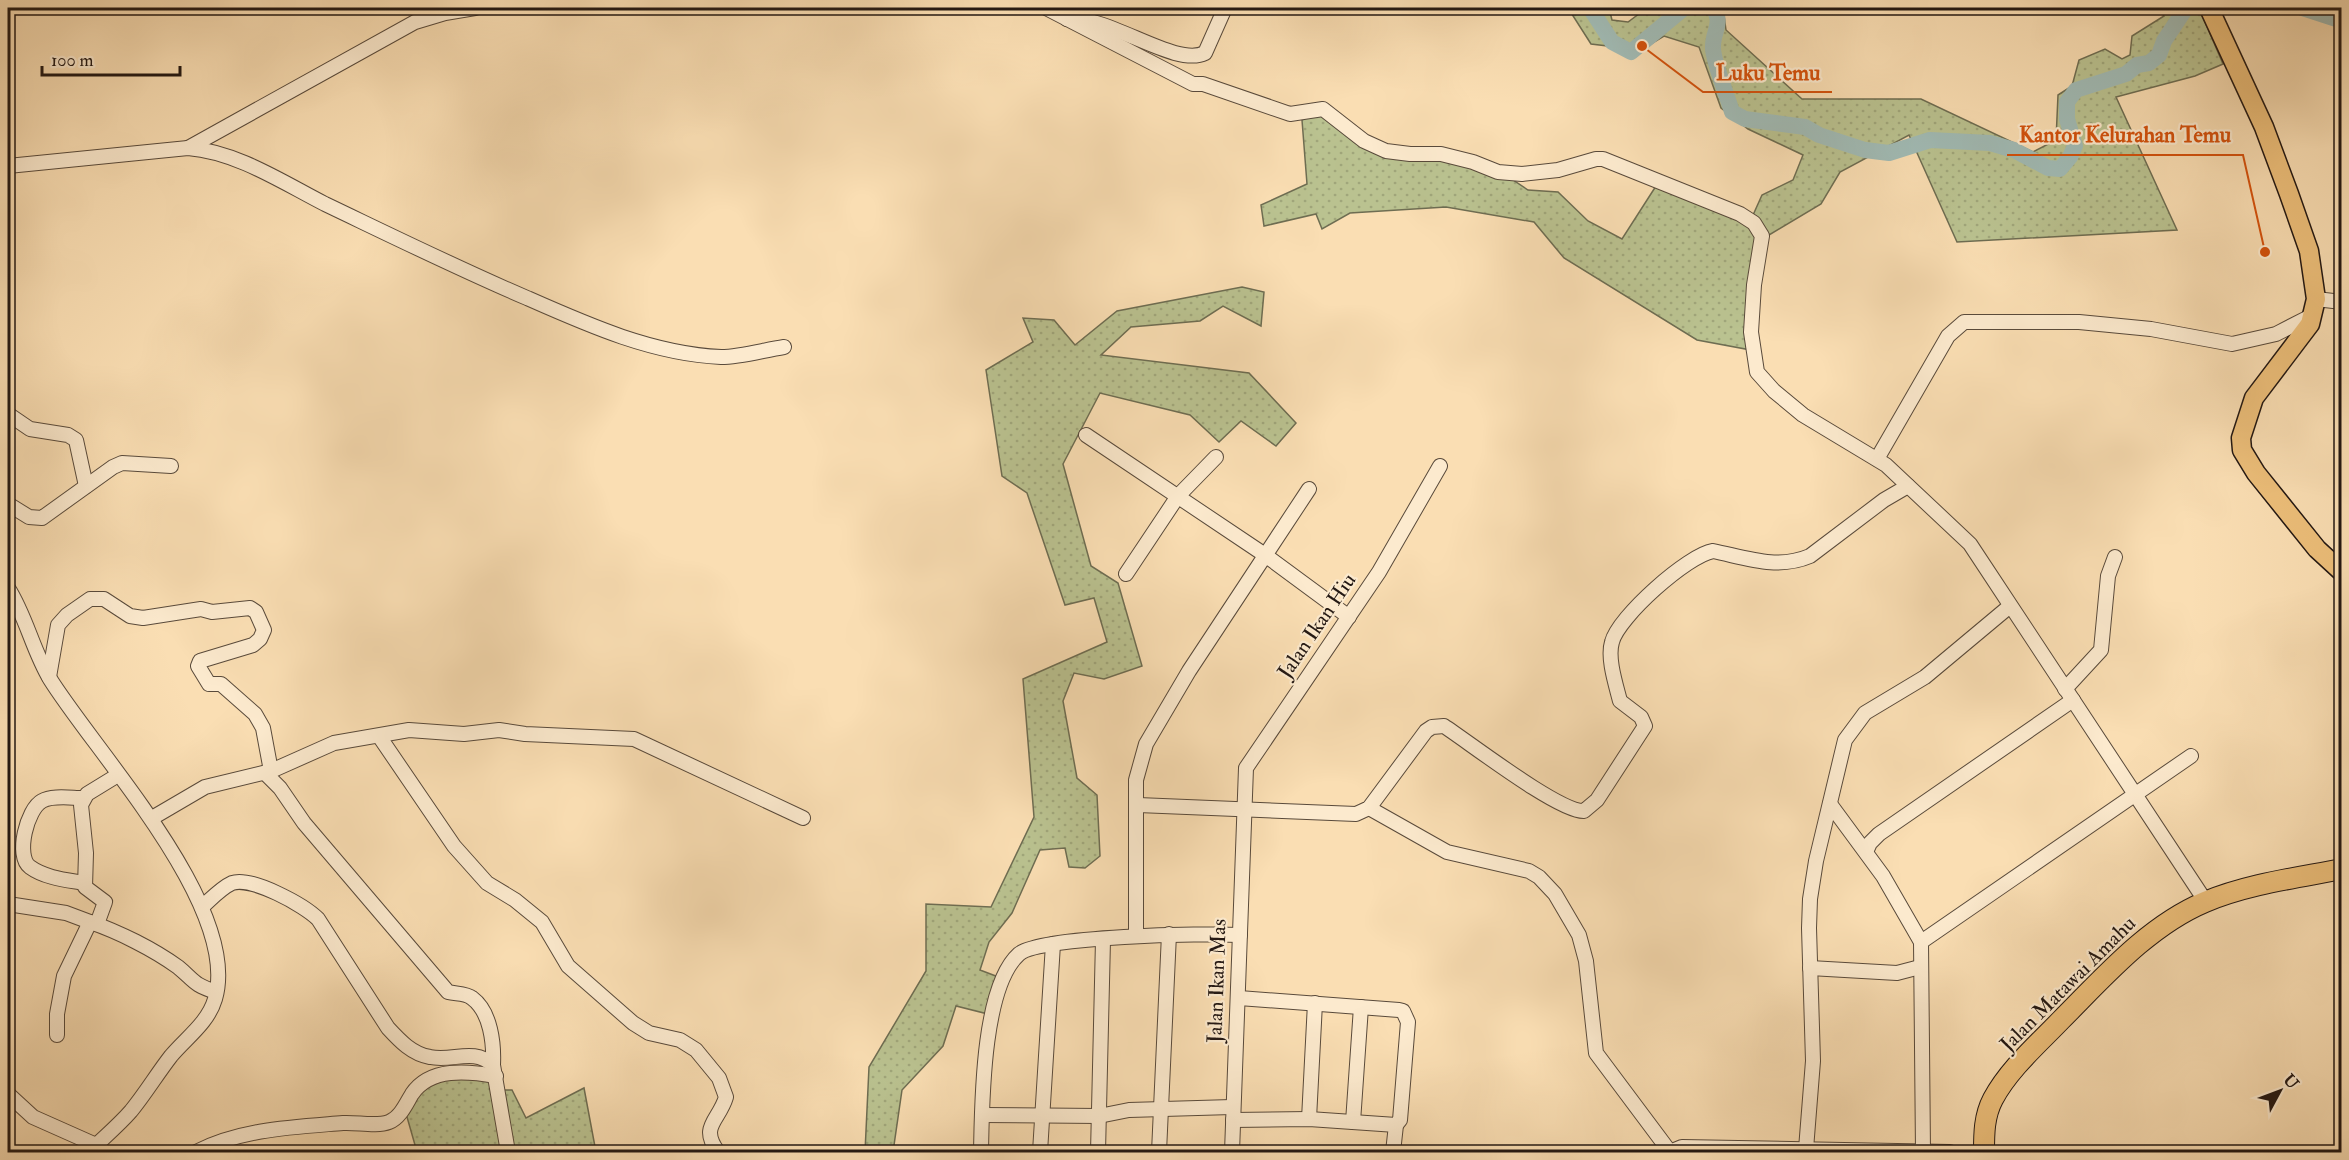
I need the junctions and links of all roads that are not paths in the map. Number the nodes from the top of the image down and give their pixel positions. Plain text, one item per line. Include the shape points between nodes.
1 (475, 8) edge
2 (1046, 8) edge
3 (1225, 8) edge
4 (2209, 8) edge
5 (1065, 19) junction
6 (1173, 53) junction
7 (1193, 84) junction
8 (188, 148) junction
9 (8, 166) edge
10 (2342, 302) edge
11 (2314, 307) junction
12 (784, 347) dead end
13 (8, 414) edge
14 (1086, 435) dead end
15 (1216, 457) dead end
16 (1877, 459) junction
17 (171, 466) dead end
18 (1440, 466) dead end
19 (86, 486) junction
20 (1908, 486) junction
21 (1310, 489) dead end
22 (1178, 496) junction
23 (8, 504) edge
24 (1265, 555) junction
25 (2115, 557) dead end
26 (2342, 572) edge
27 (1126, 574) dead end
28 (8, 588) edge
29 (2010, 606) junction
30 (1349, 617) junction
31 (49, 677) junction
32 (2069, 695) junction
33 (379, 736) junction
34 (2191, 756) dead end
35 (268, 772) junction
36 (118, 775) junction
37 (2135, 793) junction
38 (83, 798) junction
39 (1830, 804) junction
40 (1138, 805) junction
41 (1369, 808) junction
42 (1245, 811) junction
43 (152, 818) junction
44 (803, 818) dead end
45 (1866, 852) junction
46 (2342, 868) edge
47 (84, 883) junction
48 (2206, 902) junction
49 (8, 904) edge
50 (202, 907) junction
51 (94, 923) junction
52 (1169, 934) junction
53 (1240, 934) junction
54 (1136, 936) junction
55 (1103, 940) junction
56 (1921, 942) junction
57 (1053, 944) junction
58 (1920, 967) junction
59 (1810, 968) junction
60 (1897, 973) junction
61 (1921, 985) junction
62 (216, 992) junction
63 (1239, 998) junction
64 (1315, 1003) junction
65 (1361, 1007) junction
66 (57, 1035) dead end
67 (494, 1071) junction
68 (8, 1094) edge
69 (1161, 1109) junction
70 (1232, 1113) junction
71 (982, 1115) junction
72 (1099, 1116) junction
73 (1041, 1117) junction
74 (1309, 1119) junction
75 (1353, 1122) junction
76 (1396, 1125) junction
77 (92, 1149) edge
78 (1806, 1149) junction
79 (1676, 1151) edge
80 (1787, 1151) edge
81 (1923, 1151) edge
82 (196, 1152) edge
83 (508, 1152) edge
84 (718, 1152) edge
85 (981, 1152) edge
86 (1041, 1152) edge
87 (1098, 1152) edge
88 (1159, 1152) edge
89 (1232, 1152) edge
90 (1393, 1152) edge
91 (1950, 1152) edge
92 (1984, 1152) edge

1 - 8 street via 415,22
2 - 5 street
3 - 6 street via 1205,53 1187,57
4 - 11 main road via 2264,127 2309,251
5 - 6 street via 1107,25
5 - 7 street
6 - 7 street
7 - 16 street via 1290,114 1323,109 1364,141 1386,151 1441,154 1498,172 1522,174 1558,170 1596,159 1610,161 1740,214 1754,223 1762,236 1751,332 1757,372 1796,410
8 - 9 street
8 - 12 street via 221,154 254,168 430,255 576,320 632,340 723,357
10 - 11 street
11 - 16 street via 2276,334 2232,344 2151,329 2079,322 1964,322 1948,336
11 - 26 main road via 2304,333 2254,398 2241,438 2242,450 2317,549
13 - 19 street via 30,429 68,435 76,440
14 - 22 street
15 - 22 street
16 - 20 street
17 - 19 street via 122,463
18 - 30 street, Jalan Ikan Hiu via 1401,537
19 - 23 street via 42,518 29,517
20 - 29 street via 1970,544
20 - 41 street via 1798,561 1777,564 1713,551 1703,554 1672,575 1632,613 1611,643 1612,656 1620,701 1641,717 1645,726 1590,809 1580,812 1571,808 1437,725 1426,731
21 - 24 street
22 - 24 street
22 - 27 street
24 - 30 street
24 - 40 street via 1146,744 1136,780
25 - 32 street via 2108,576 2101,650
28 - 31 street
29 - 32 street
29 - 39 street via 1939,666 1857,722 1845,740
30 - 42 street, Jalan Ikan Hiu via 1246,768
31 - 35 street via 58,625 90,599 104,599 130,616 143,618 201,609 212,612 250,608 264,630 260,639 253,645 200,661 198,666 205,681 221,684 255,714 263,728
31 - 36 street
32 - 37 street
32 - 45 street via 1879,834
33 - 35 street via 334,742
33 - 44 street via 409,730 464,734 499,730 634,739
33 - 84 street via 454,846 487,883 542,922 578,975 642,1030 688,1044 709,1064 726,1096 709,1130
34 - 37 street
35 - 43 street via 205,787
35 - 67 street via 304,823 448,992 471,997 478,1006 494,1044
36 - 38 street
36 - 43 street
37 - 48 street
37 - 56 street
38 - 47 street
38 - 47 street via 39,802 30,813 23,849 32,869
39 - 45 street
39 - 59 street via 1810,899
40 - 42 street
40 - 54 street
41 - 42 street via 1352,814
41 - 79 street via 1447,852 1529,871 1555,894 1582,944 1596,1053
42 - 53 street, Jalan Ikan Mas
43 - 50 street
45 - 56 street
46 - 48 highway, Jalan Matawai Amahu via 2256,886
47 - 51 street via 86,890 105,902
48 - 92 highway, Jalan Matawai Amahu via 2156,931 2130,952 2031,1051 1992,1101 1985,1125
49 - 51 street via 66,913
50 - 62 street via 217,965
50 - 67 street via 228,886 240,882 296,901 318,919 401,1042 427,1057 478,1055
51 - 62 street via 179,968 192,983
51 - 66 street via 64,976
52 - 53 street
52 - 54 street
52 - 69 street
53 - 63 street, Jalan Ikan Mas
54 - 55 street
55 - 57 street
55 - 72 street
56 - 58 street
57 - 71 street via 1035,945 1017,956 1000,987 989,1032
57 - 73 street
58 - 60 street
58 - 61 street
59 - 60 street
59 - 78 street via 1813,1061
60 - 61 street
61 - 81 street
62 - 77 street via 198,1028 173,1054 131,1111
63 - 64 street
63 - 70 street, Jalan Ikan Mas
64 - 65 street
64 - 74 street
65 - 75 street
65 - 76 street via 1403,1011 1406,1016 1400,1120
67 - 82 street via 430,1078 417,1087 394,1119 386,1123 249,1133 220,1140
67 - 83 street
68 - 77 street via 33,1117
69 - 70 street
69 - 72 street
69 - 88 street
70 - 74 street
70 - 89 street, Jalan Ikan Mas
71 - 73 street
71 - 85 street
72 - 73 street
72 - 87 street
73 - 86 street
74 - 75 street
75 - 76 street
76 - 90 street
78 - 80 street
78 - 81 street
79 - 80 street
81 - 91 street

